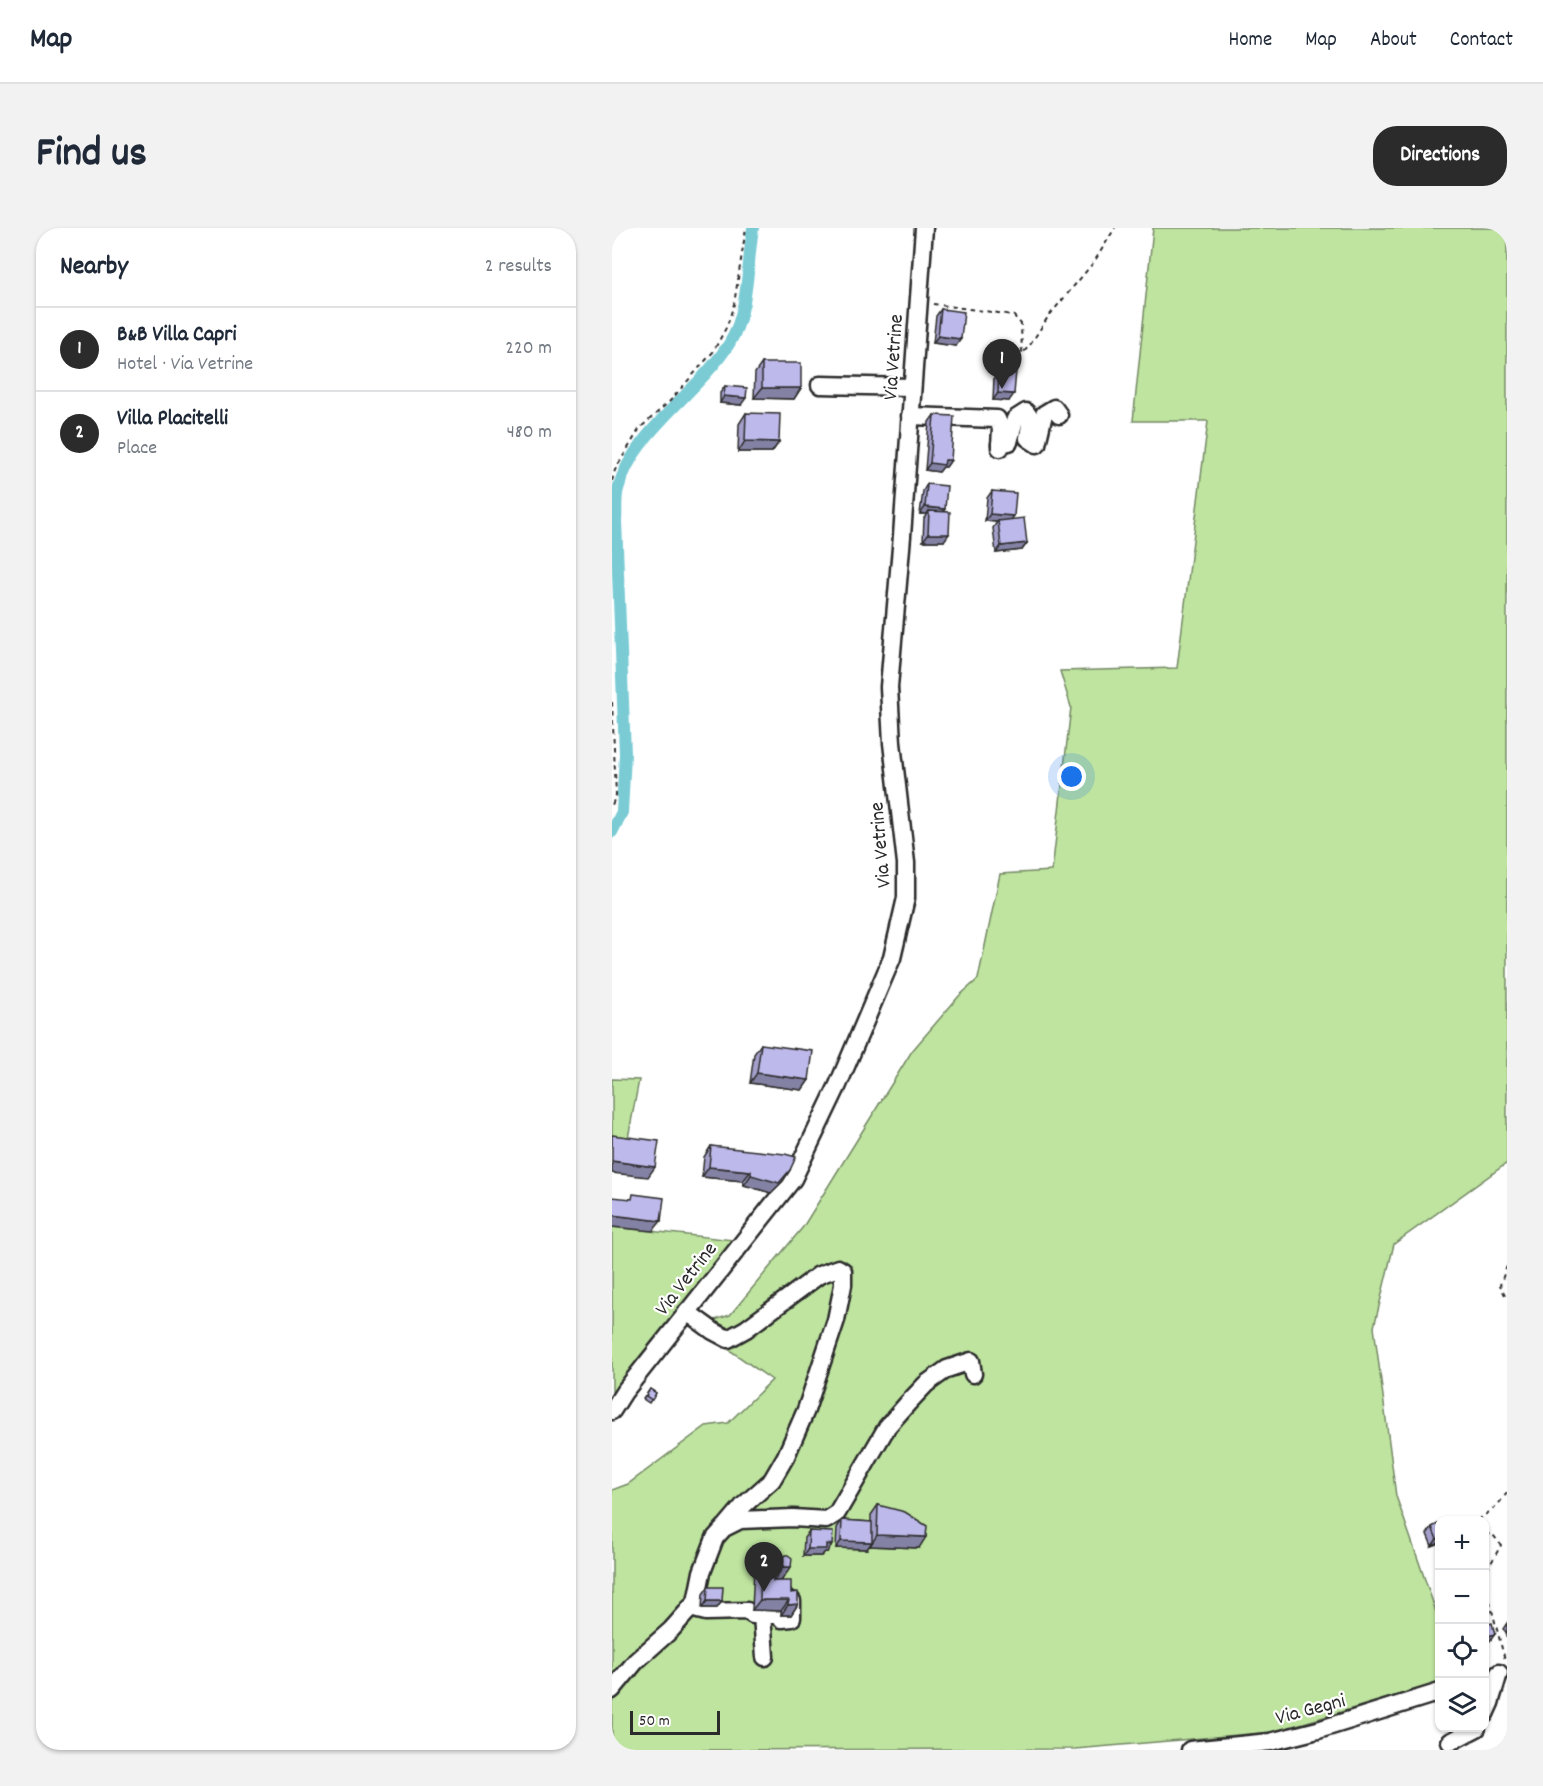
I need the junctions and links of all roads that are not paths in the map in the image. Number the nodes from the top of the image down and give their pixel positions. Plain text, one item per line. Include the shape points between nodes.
1 (924, 228) edge
2 (820, 385) dead end
3 (912, 387) junction
4 (1059, 415) dead end
5 (910, 416) junction
6 (687, 1312) junction
7 (973, 1374) dead end
8 (612, 1411) edge
9 (724, 1528) junction
10 (778, 1589) edge
11 (690, 1608) junction
12 (762, 1615) junction
13 (765, 1657) dead end
14 (1495, 1675) edge
15 (612, 1690) edge
16 (1435, 1694) edge
17 (1489, 1705) edge
18 (1469, 1732) edge
19 (1450, 1742) dead end
20 (1190, 1750) edge

1 - 3 street, Via Vetrine
2 - 3 street
3 - 5 street, Via Vetrine
4 - 5 street via 1054,408 1044,414 1037,444 1028,438 1030,419 1026,412 1015,419 1009,442 1000,448 1001,428 997,419
5 - 6 street, Via Vetrine via 889,687 906,898 892,958 793,1179
6 - 8 street, Via Vetrine
6 - 9 street via 728,1339 819,1275 838,1268 843,1271 837,1320 786,1456 772,1480
7 - 9 street via 971,1361 947,1369 926,1384 887,1428 837,1513 826,1520 762,1518 740,1520
9 - 11 street via 715,1538 696,1602
10 - 12 street via 786,1590 786,1601 792,1601 792,1618
11 - 12 street
11 - 15 street
12 - 13 street
14 - 17 street
16 - 20 street, Via Gegni via 1270,1742
18 - 19 street

